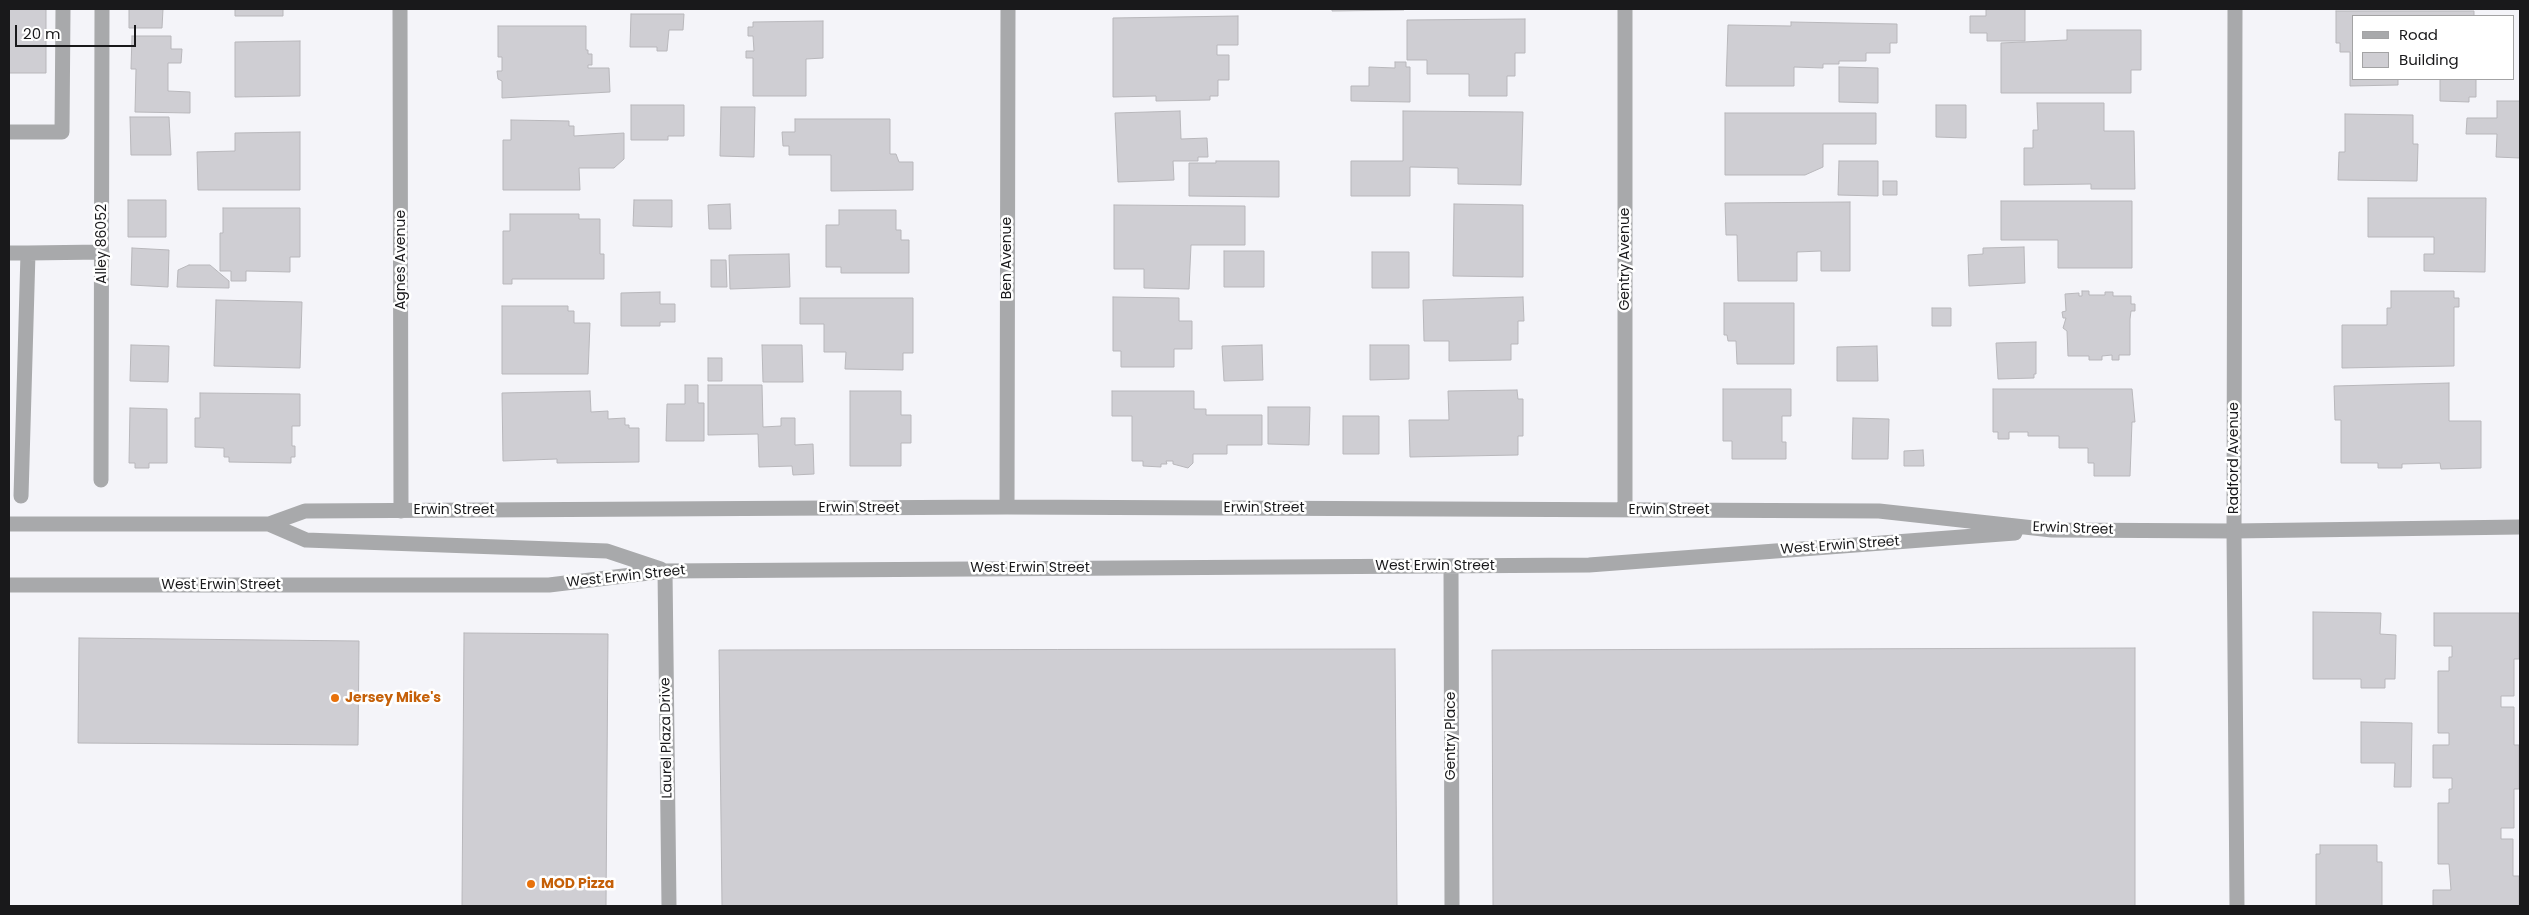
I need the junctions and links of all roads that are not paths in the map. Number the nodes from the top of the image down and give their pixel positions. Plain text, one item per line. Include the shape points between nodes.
1 (63, 9) edge
2 (102, 9) edge
3 (400, 9) edge
4 (1008, 9) edge
5 (1625, 9) edge
6 (2236, 9) edge
7 (9, 132) edge
8 (102, 252) junction
9 (9, 253) edge
10 (28, 253) junction
11 (100, 480) dead end
12 (22, 496) dead end
13 (1007, 507) junction
14 (1625, 510) junction
15 (401, 511) junction
16 (9, 524) edge
17 (269, 524) junction
18 (2520, 527) edge
19 (2052, 530) junction
20 (2234, 531) junction
21 (1451, 567) junction
22 (664, 571) junction
23 (9, 585) edge
24 (669, 906) edge
25 (1452, 906) edge
26 (2237, 906) edge

1 - 7 street via 62,132
2 - 8 street, Alley 86052
3 - 15 street, Agnes Avenue
4 - 13 street, Ben Avenue
5 - 14 street, Gentry Avenue
6 - 20 street, Radford Avenue
8 - 10 street
8 - 11 street, Alley 86052
9 - 10 street
10 - 12 street
13 - 14 street, Erwin Street
13 - 15 street, Erwin Street
14 - 19 street, Erwin Street via 1880,511
15 - 17 street, Erwin Street via 305,511
16 - 17 street, Erwin Street
17 - 22 street via 306,540 607,551
18 - 20 street, Erwin Street
19 - 20 street, Erwin Street
19 - 21 street, West Erwin Street via 1589,565
20 - 26 street, Radford Avenue
21 - 22 street, West Erwin Street
21 - 25 street, Gentry Place
22 - 23 street, West Erwin Street via 548,585
22 - 24 street, Laurel Plaza Drive

